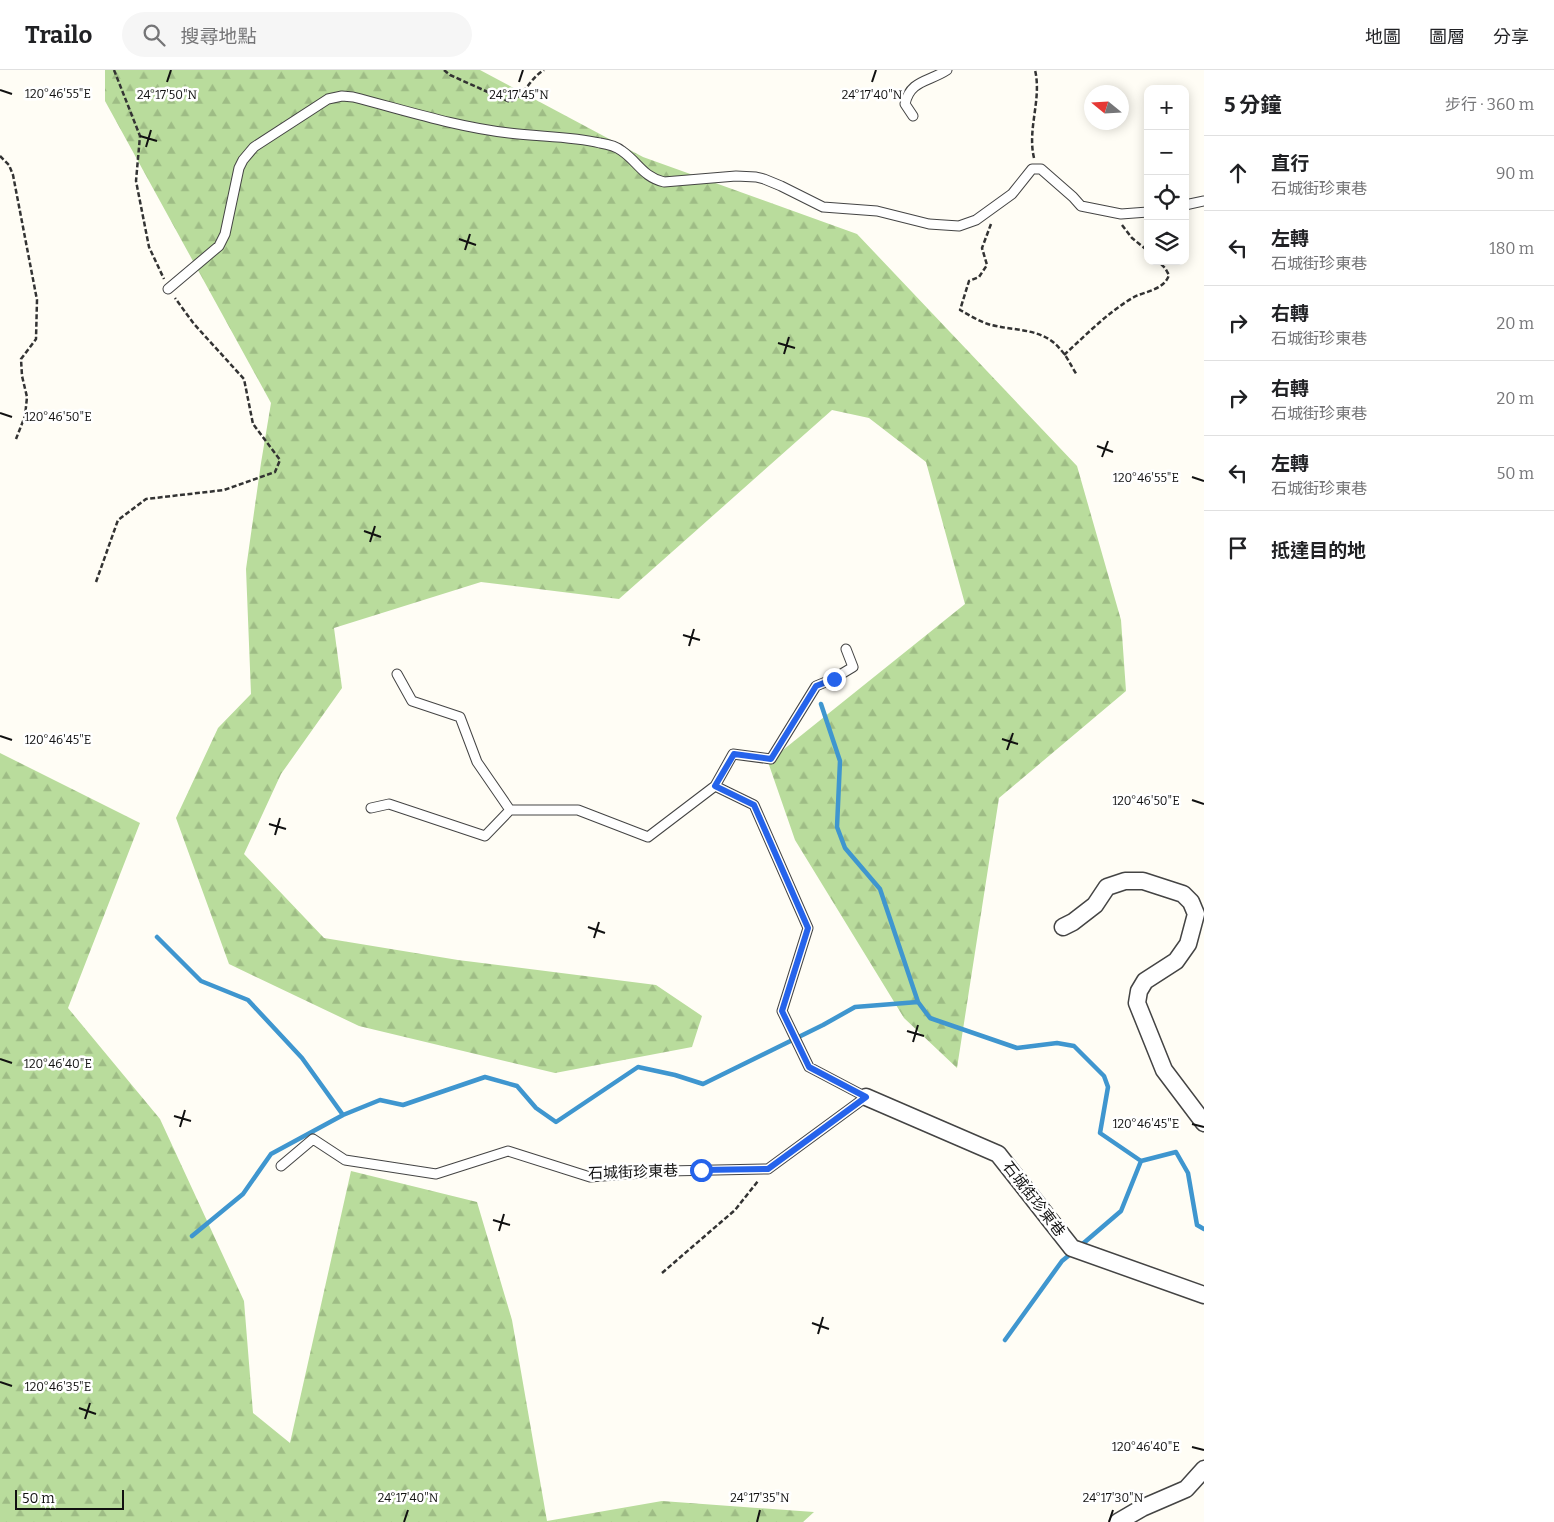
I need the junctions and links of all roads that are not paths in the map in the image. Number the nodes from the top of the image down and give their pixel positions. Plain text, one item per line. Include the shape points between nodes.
1 (947, 70) edge
2 (913, 116) dead end
3 (1204, 201) edge
4 (1189, 205) edge
5 (1144, 212) edge
6 (168, 289) road end
7 (846, 649) dead end
8 (398, 674) dead end
9 (715, 786) junction
10 (371, 808) dead end
11 (510, 810) junction
12 (1063, 927) dead end
13 (866, 1097) junction
14 (1204, 1123) edge
15 (281, 1166) dead end
16 (1204, 1295) edge
17 (1204, 1469) edge
18 (1118, 1522) edge

1 - 2 lane via 911,88 905,104
3 - 4 lane
5 - 6 lane via 1121,214 1081,206 1041,169 1032,169 1012,194 976,220 959,226 929,224 877,211 823,207 764,179 736,176 664,182 646,174 621,150 601,143 466,126 342,96 328,99 248,154 236,177 225,234 219,246
7 - 9 lane via 852,667 816,686 771,759 734,754
8 - 11 lane via 412,701 460,717 477,762
9 - 11 lane via 648,836 578,810
9 - 13 lane, 石城街珍東巷 via 754,805 808,928 782,1011 801,1051 809,1067
10 - 11 lane via 388,804 485,836
12 - 14 street via 1096,905 1106,886 1125,881 1143,881 1183,894 1191,902 1196,914 1188,944 1176,961 1145,981 1137,1003 1164,1070
13 - 15 lane, 石城街珍東巷 via 768,1169 590,1177 508,1151 436,1174 345,1160 313,1139
13 - 16 street, 石城街珍東巷 via 998,1154 1072,1248
17 - 18 street via 1186,1489

